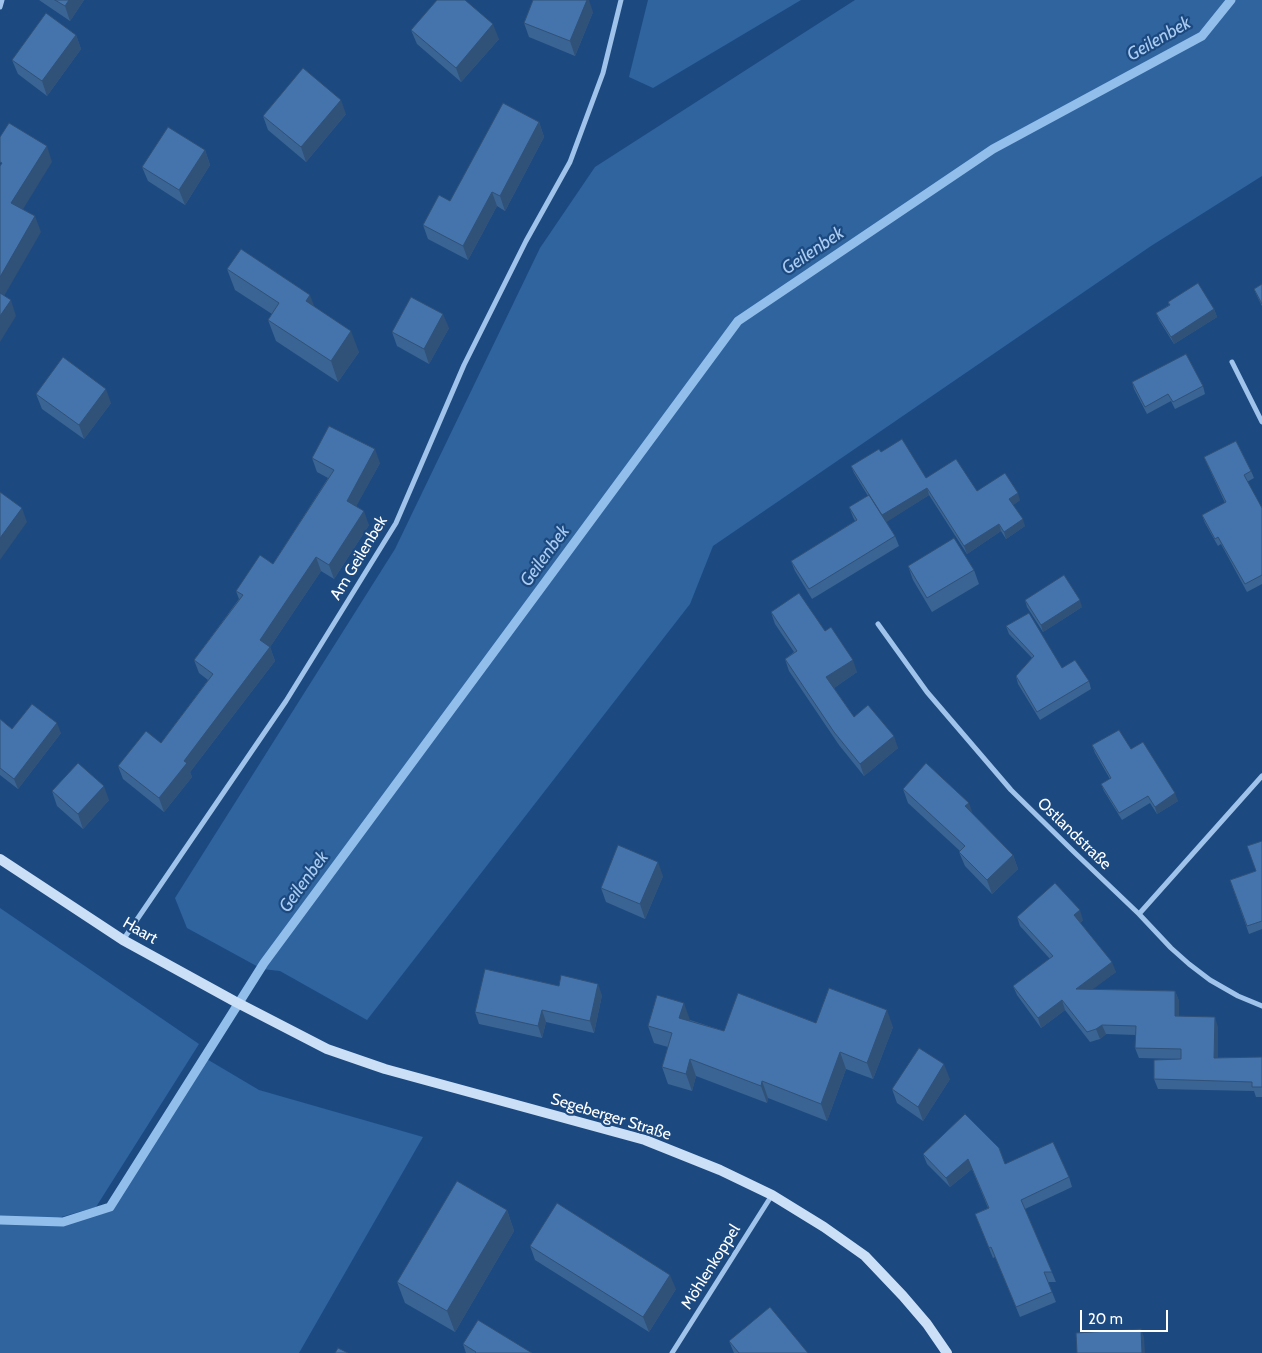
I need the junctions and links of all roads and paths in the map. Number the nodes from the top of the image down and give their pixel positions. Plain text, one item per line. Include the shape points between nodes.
1 (2, 0) edge
2 (622, 0) edge
3 (0, 7) edge
4 (1232, 362) dead end
5 (1262, 422) edge
6 (878, 624) dead end
7 (1262, 776) edge
8 (0, 859) edge
9 (1139, 914) junction
10 (124, 940) junction
11 (1262, 1006) edge
12 (271, 1020) joint
13 (772, 1195) junction
14 (672, 1353) edge
15 (946, 1353) edge

1 - 3 street
2 - 10 street, Am Geilenbek via 603,73 570,162 464,365 396,523 286,701
4 - 5 street
6 - 9 street, Ostlandstraße via 927,692 1011,790
7 - 9 street
8 - 10 main road, Haart
9 - 11 street, Ostlandstraße via 1210,980
10 - 12 main road, Haart
12 - 13 main road, Segeberger Straße via 327,1049 385,1069 645,1140
13 - 14 street, Möhlenkoppel
13 - 15 main road, Segeberger Straße via 865,1256 927,1324

